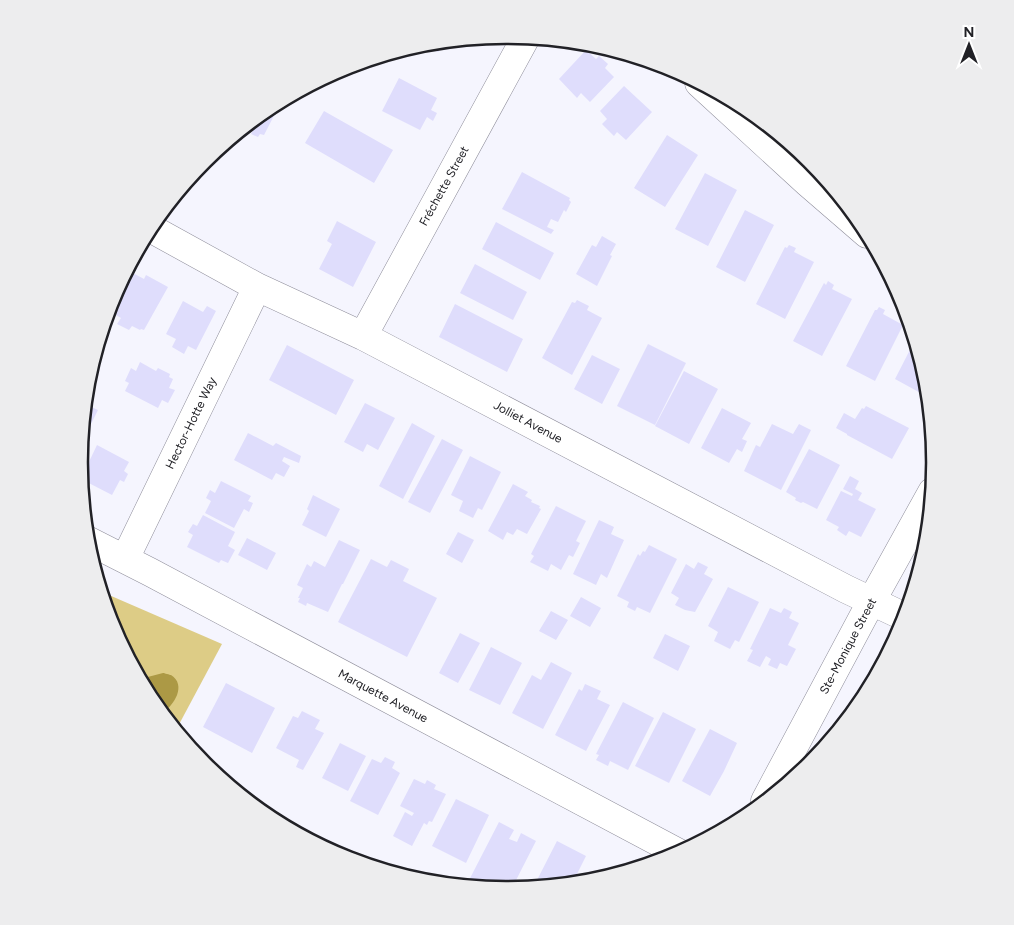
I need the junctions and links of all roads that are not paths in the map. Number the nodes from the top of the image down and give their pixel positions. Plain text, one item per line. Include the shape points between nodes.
1 (522, 45) edge
2 (729, 107) edge
3 (812, 176) edge
4 (824, 189) edge
5 (158, 232) edge
6 (257, 287) junction
7 (363, 336) junction
8 (923, 509) edge
9 (96, 545) edge
10 (125, 559) junction
11 (872, 602) junction
12 (898, 614) edge
13 (775, 784) edge
14 (669, 848) edge

1 - 7 street, Fréchette Street
2 - 3 street
3 - 4 street
5 - 6 street, Jolliet Avenue
6 - 7 street, Jolliet Avenue
6 - 10 street, Hector-Hotte Way
7 - 11 street, Jolliet Avenue
8 - 11 street, Ste-Monique Street
9 - 10 street, Marquette Avenue
10 - 14 street, Marquette Avenue
11 - 12 street, Jolliet Avenue
11 - 13 street, Ste-Monique Street

